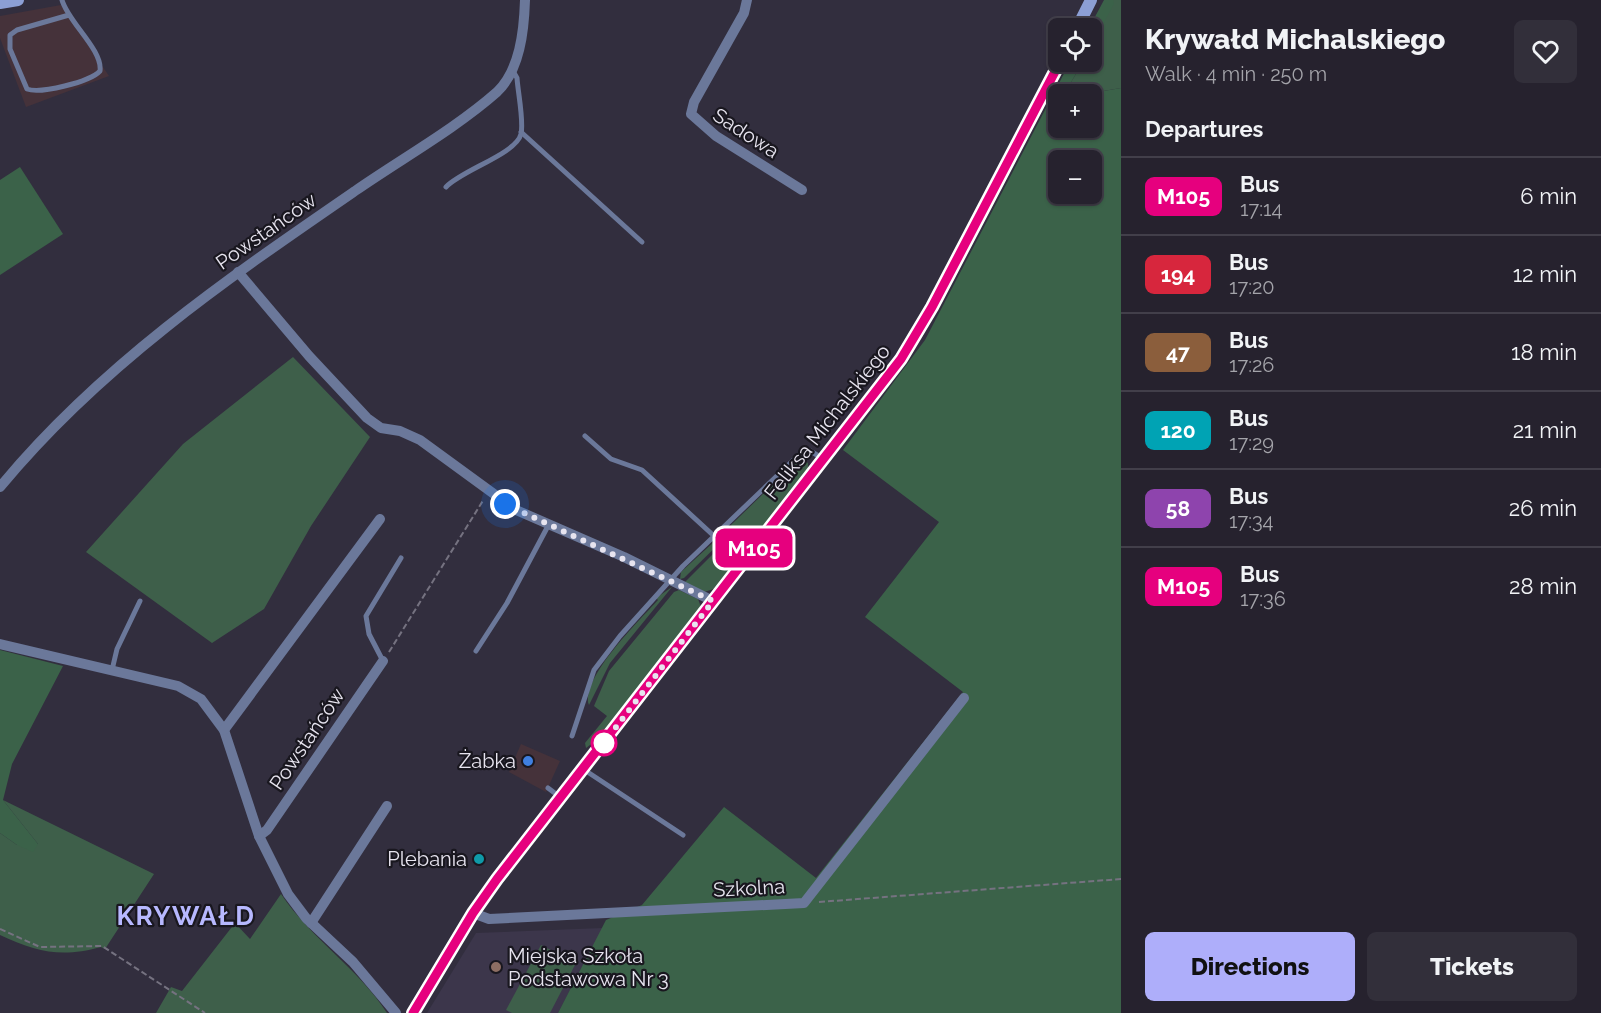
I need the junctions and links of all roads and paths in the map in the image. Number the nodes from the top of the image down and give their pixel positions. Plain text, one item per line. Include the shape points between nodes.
1 (18, 0) edge
2 (62, 0) edge
3 (525, 0) edge
4 (747, 0) edge
5 (1091, 0) edge
6 (0, 3) edge
7 (69, 15) junction
8 (1082, 18) edge
9 (513, 71) junction
10 (1055, 72) edge
11 (522, 132) junction
12 (446, 187) dead end
13 (802, 190) dead end
14 (642, 242) dead end
15 (238, 272) junction
16 (585, 436) dead end
17 (823, 459) junction
18 (0, 487) edge
19 (488, 491) junction
20 (380, 519) dead end
21 (548, 525) junction
22 (714, 536) junction
23 (401, 558) dead end
24 (669, 580) junction
25 (140, 601) dead end
26 (713, 601) junction
27 (0, 644) edge
28 (476, 651) dead end
29 (383, 661) junction
30 (111, 671) junction
31 (964, 698) dead end
32 (224, 730) junction
33 (572, 736) dead end
34 (583, 769) junction
35 (548, 788) dead end
36 (561, 798) junction
37 (387, 806) dead end
38 (683, 835) dead end
39 (259, 836) junction
40 (1121, 879) edge
41 (804, 903) junction
42 (473, 913) junction
43 (311, 923) junction
44 (0, 929) edge
45 (205, 1013) edge
46 (396, 1013) edge
47 (413, 1013) edge

1 - 6 street
2 - 7 lane
3 - 9 street, Powstańców
4 - 13 street, Sadowa via 744,13 691,114 716,136
5 - 8 street
7 - 7 lane via 97,56 100,71 83,81 40,91 27,89 10,49 10,35
9 - 11 lane
9 - 15 street, Powstańców via 491,97
10 - 17 street, Feliksa Michalskiego via 918,332
11 - 12 lane via 513,147
11 - 14 lane
15 - 18 street, Powstańców via 121,362
15 - 19 street via 367,418 381,428 420,440
16 - 22 lane via 611,459 642,470
17 - 22 lane via 804,450
17 - 26 street, Feliksa Michalskiego
19 - 21 street
19 - 29 path
20 - 32 street
21 - 24 street
21 - 28 lane via 507,603
22 - 24 lane
23 - 29 lane via 366,616 369,634
24 - 26 street
24 - 33 lane via 594,670
25 - 30 lane
26 - 34 street, Feliksa Michalskiego
27 - 30 street, Powstańców
29 - 39 street, Powstańców via 267,830
30 - 32 street, Powstańców via 189,690 201,699
31 - 41 street, Szkolna
32 - 39 street, Powstańców
34 - 36 street, Feliksa Michalskiego
34 - 38 lane
35 - 36 lane
36 - 42 street, Feliksa Michalskiego
37 - 43 street
39 - 43 street, Powstańców via 284,888
40 - 41 path
41 - 42 street, Szkolna via 489,919
42 - 47 street, Feliksa Michalskiego
43 - 46 street, Powstańców via 353,962
44 - 45 path via 40,947 102,945

